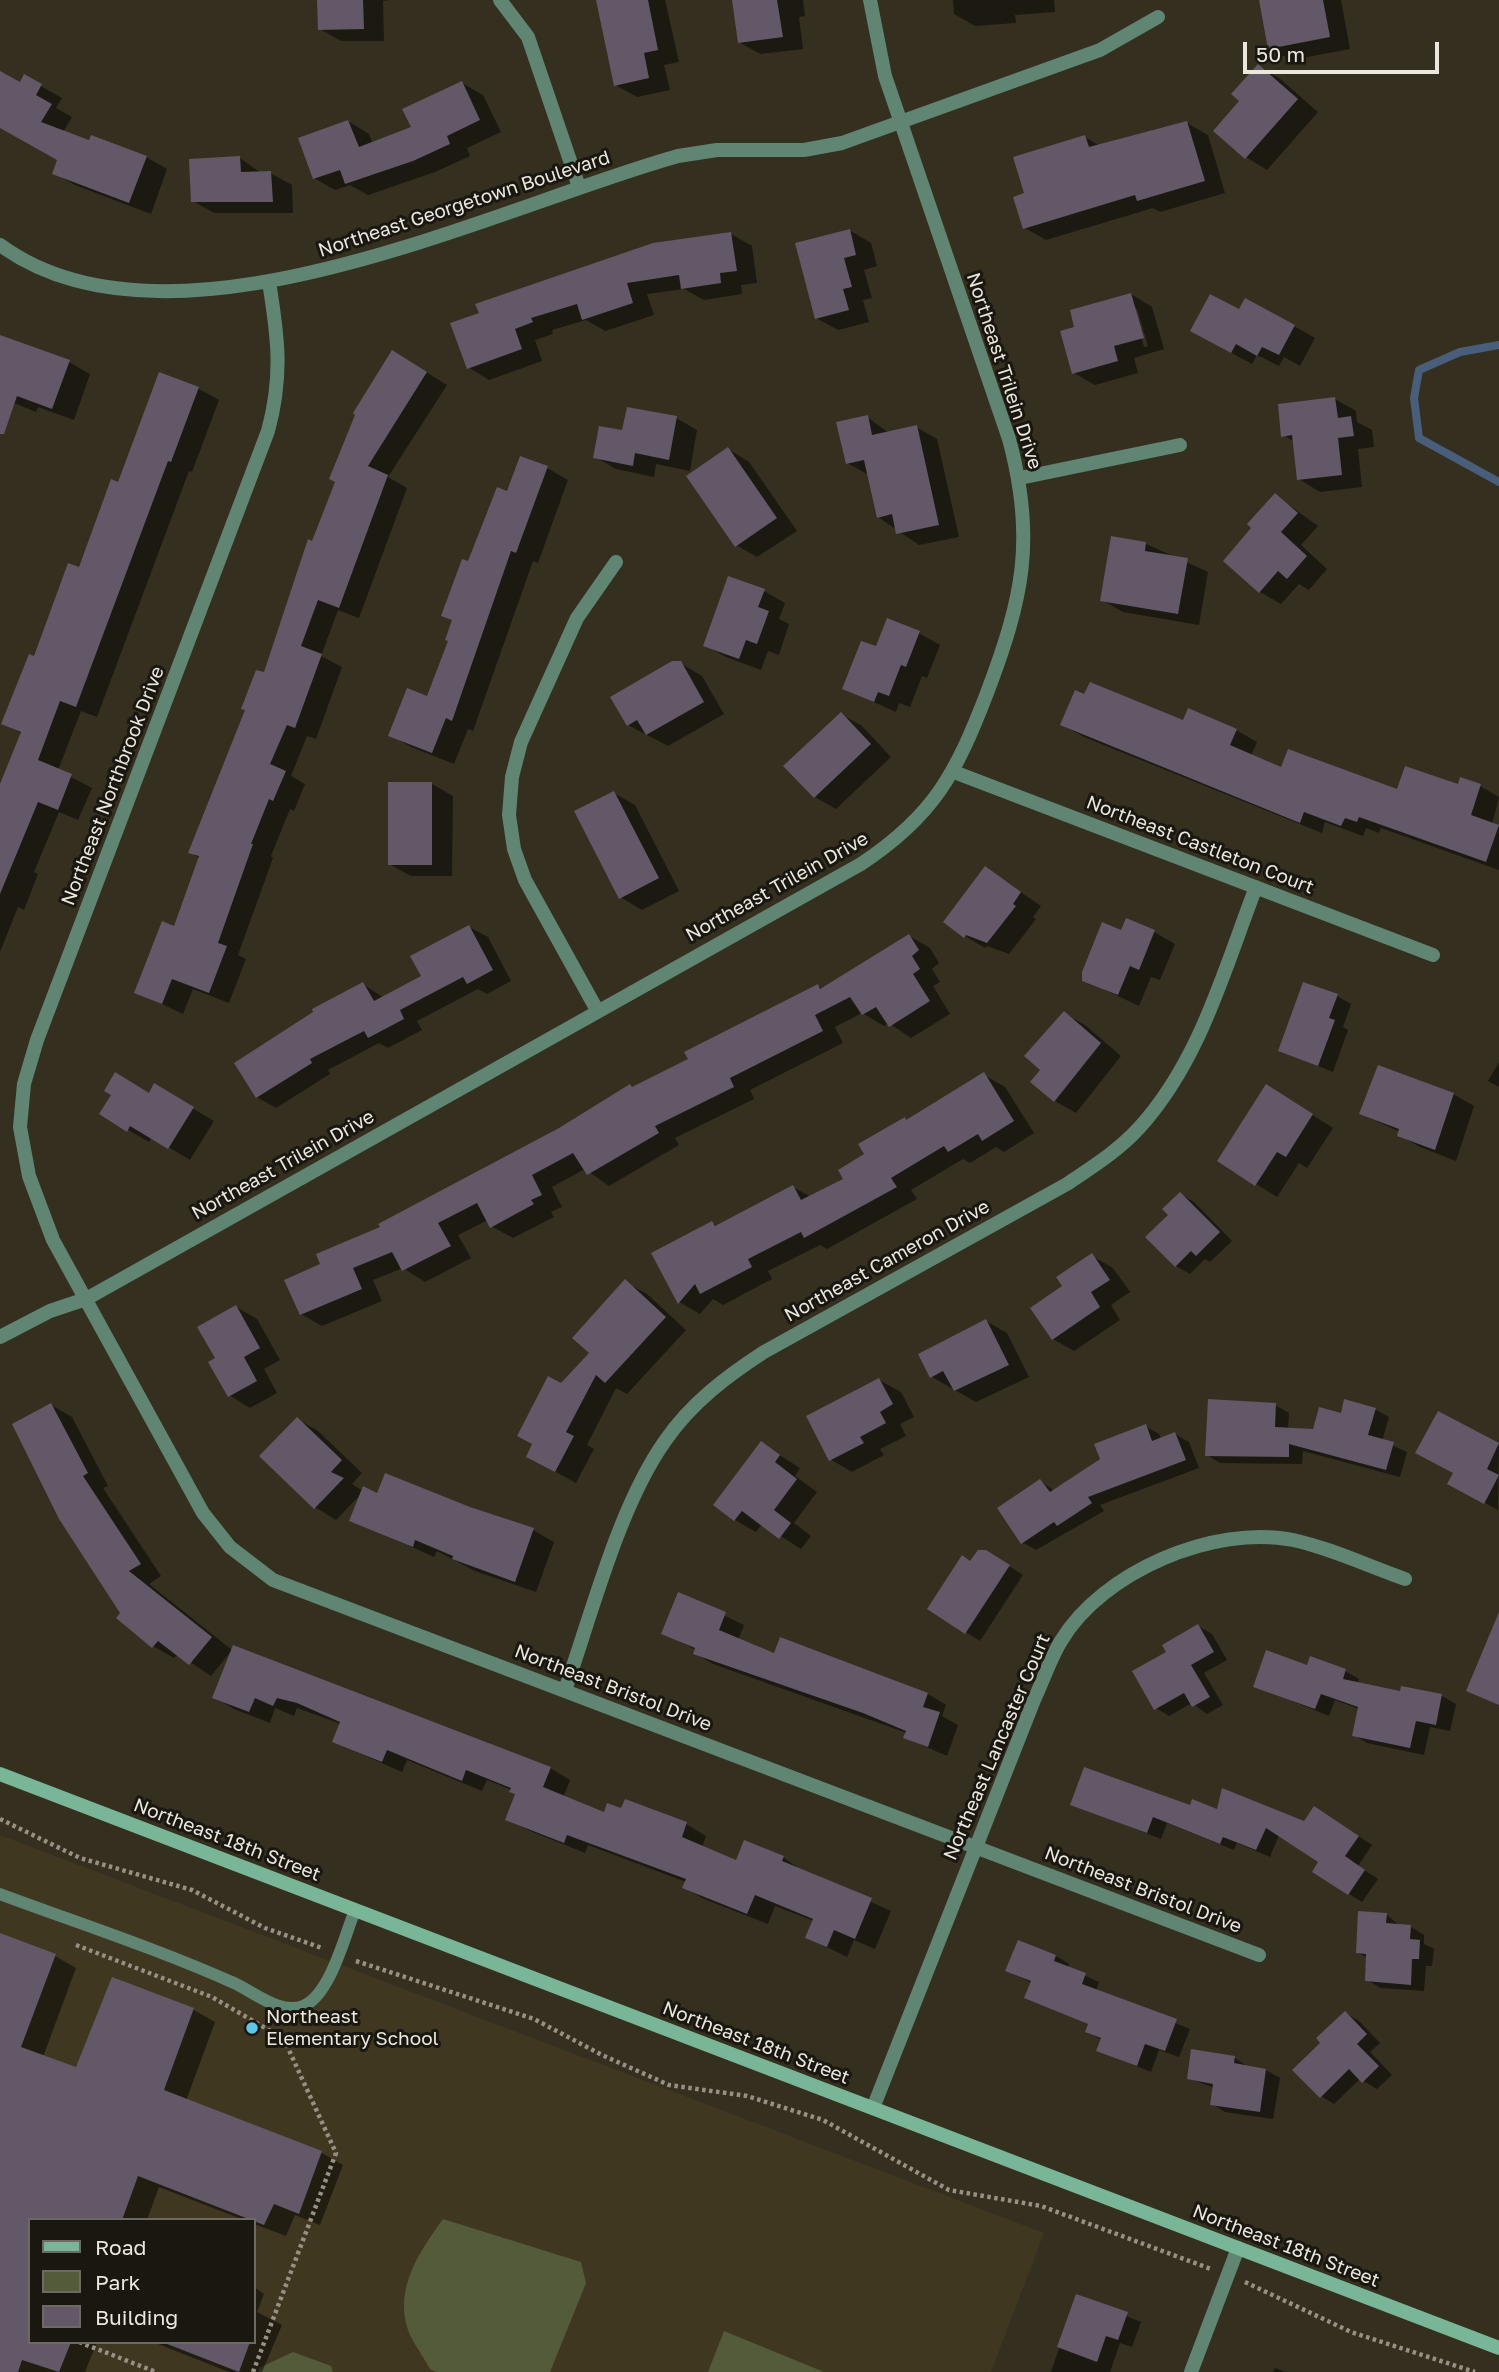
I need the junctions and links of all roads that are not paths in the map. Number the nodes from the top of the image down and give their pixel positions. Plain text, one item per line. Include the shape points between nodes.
1 (499, 0) edge
2 (870, 0) edge
3 (1158, 18) dead end
4 (902, 124) junction
5 (579, 187) junction
6 (0, 246) edge
7 (269, 282) junction
8 (1180, 445) dead end
9 (1020, 478) junction
10 (616, 562) dead end
11 (954, 772) junction
12 (1256, 887) junction
13 (1433, 955) dead end
14 (597, 1010) junction
15 (86, 1299) junction
16 (0, 1337) edge
17 (1405, 1578) dead end
18 (565, 1690) junction
19 (0, 1774) edge
20 (975, 1847) junction
21 (0, 1894) edge
22 (355, 1910) junction
23 (1259, 1955) dead end
24 (873, 2108) junction
25 (1238, 2248) junction
26 (1499, 2348) edge
27 (1191, 2372) edge

1 - 5 street via 528,37
2 - 4 street, Northeast Trilein Drive via 877,46
3 - 4 street, Northeast Georgetown Boulevard via 1100,50
4 - 5 street, Northeast Georgetown Boulevard via 804,150 717,150 678,156
4 - 9 street, Northeast Trilein Drive
5 - 7 street, Northeast Georgetown Boulevard via 396,250
6 - 7 street, Northeast Georgetown Boulevard via 78,282 123,289 187,290
7 - 15 street, Northeast Northbrook Drive via 280,363 268,431 24,1084 20,1127 29,1176 53,1240
8 - 9 street
9 - 11 street, Northeast Trilein Drive via 1026,532 1023,578 1013,622
10 - 14 street via 577,618 521,742 509,815 525,880
11 - 12 street, Northeast Castleton Court
11 - 14 street, Northeast Trilein Drive via 923,815 861,864
12 - 13 street, Northeast Castleton Court
12 - 18 street, Northeast Cameron Drive via 1188,1058 1138,1129 1066,1184 764,1352 727,1376 693,1407 665,1440 641,1480
14 - 15 street, Northeast Trilein Drive
15 - 16 street, Northeast Trilein Drive via 50,1311
15 - 18 street, Northeast Bristol Drive via 204,1513 230,1547 273,1580
17 - 20 street, Northeast Lancaster Court via 1293,1540 1235,1536 1164,1555 1090,1605 1061,1641
18 - 20 street, Northeast Bristol Drive
19 - 22 main road, Northeast 18th Street
20 - 23 street, Northeast Bristol Drive
20 - 24 street, Northeast Lancaster Court
21 - 22 lane via 291,2009 306,2006 318,1994
22 - 24 main road, Northeast 18th Street
24 - 25 main road, Northeast 18th Street
25 - 26 main road, Northeast 18th Street
25 - 27 street

